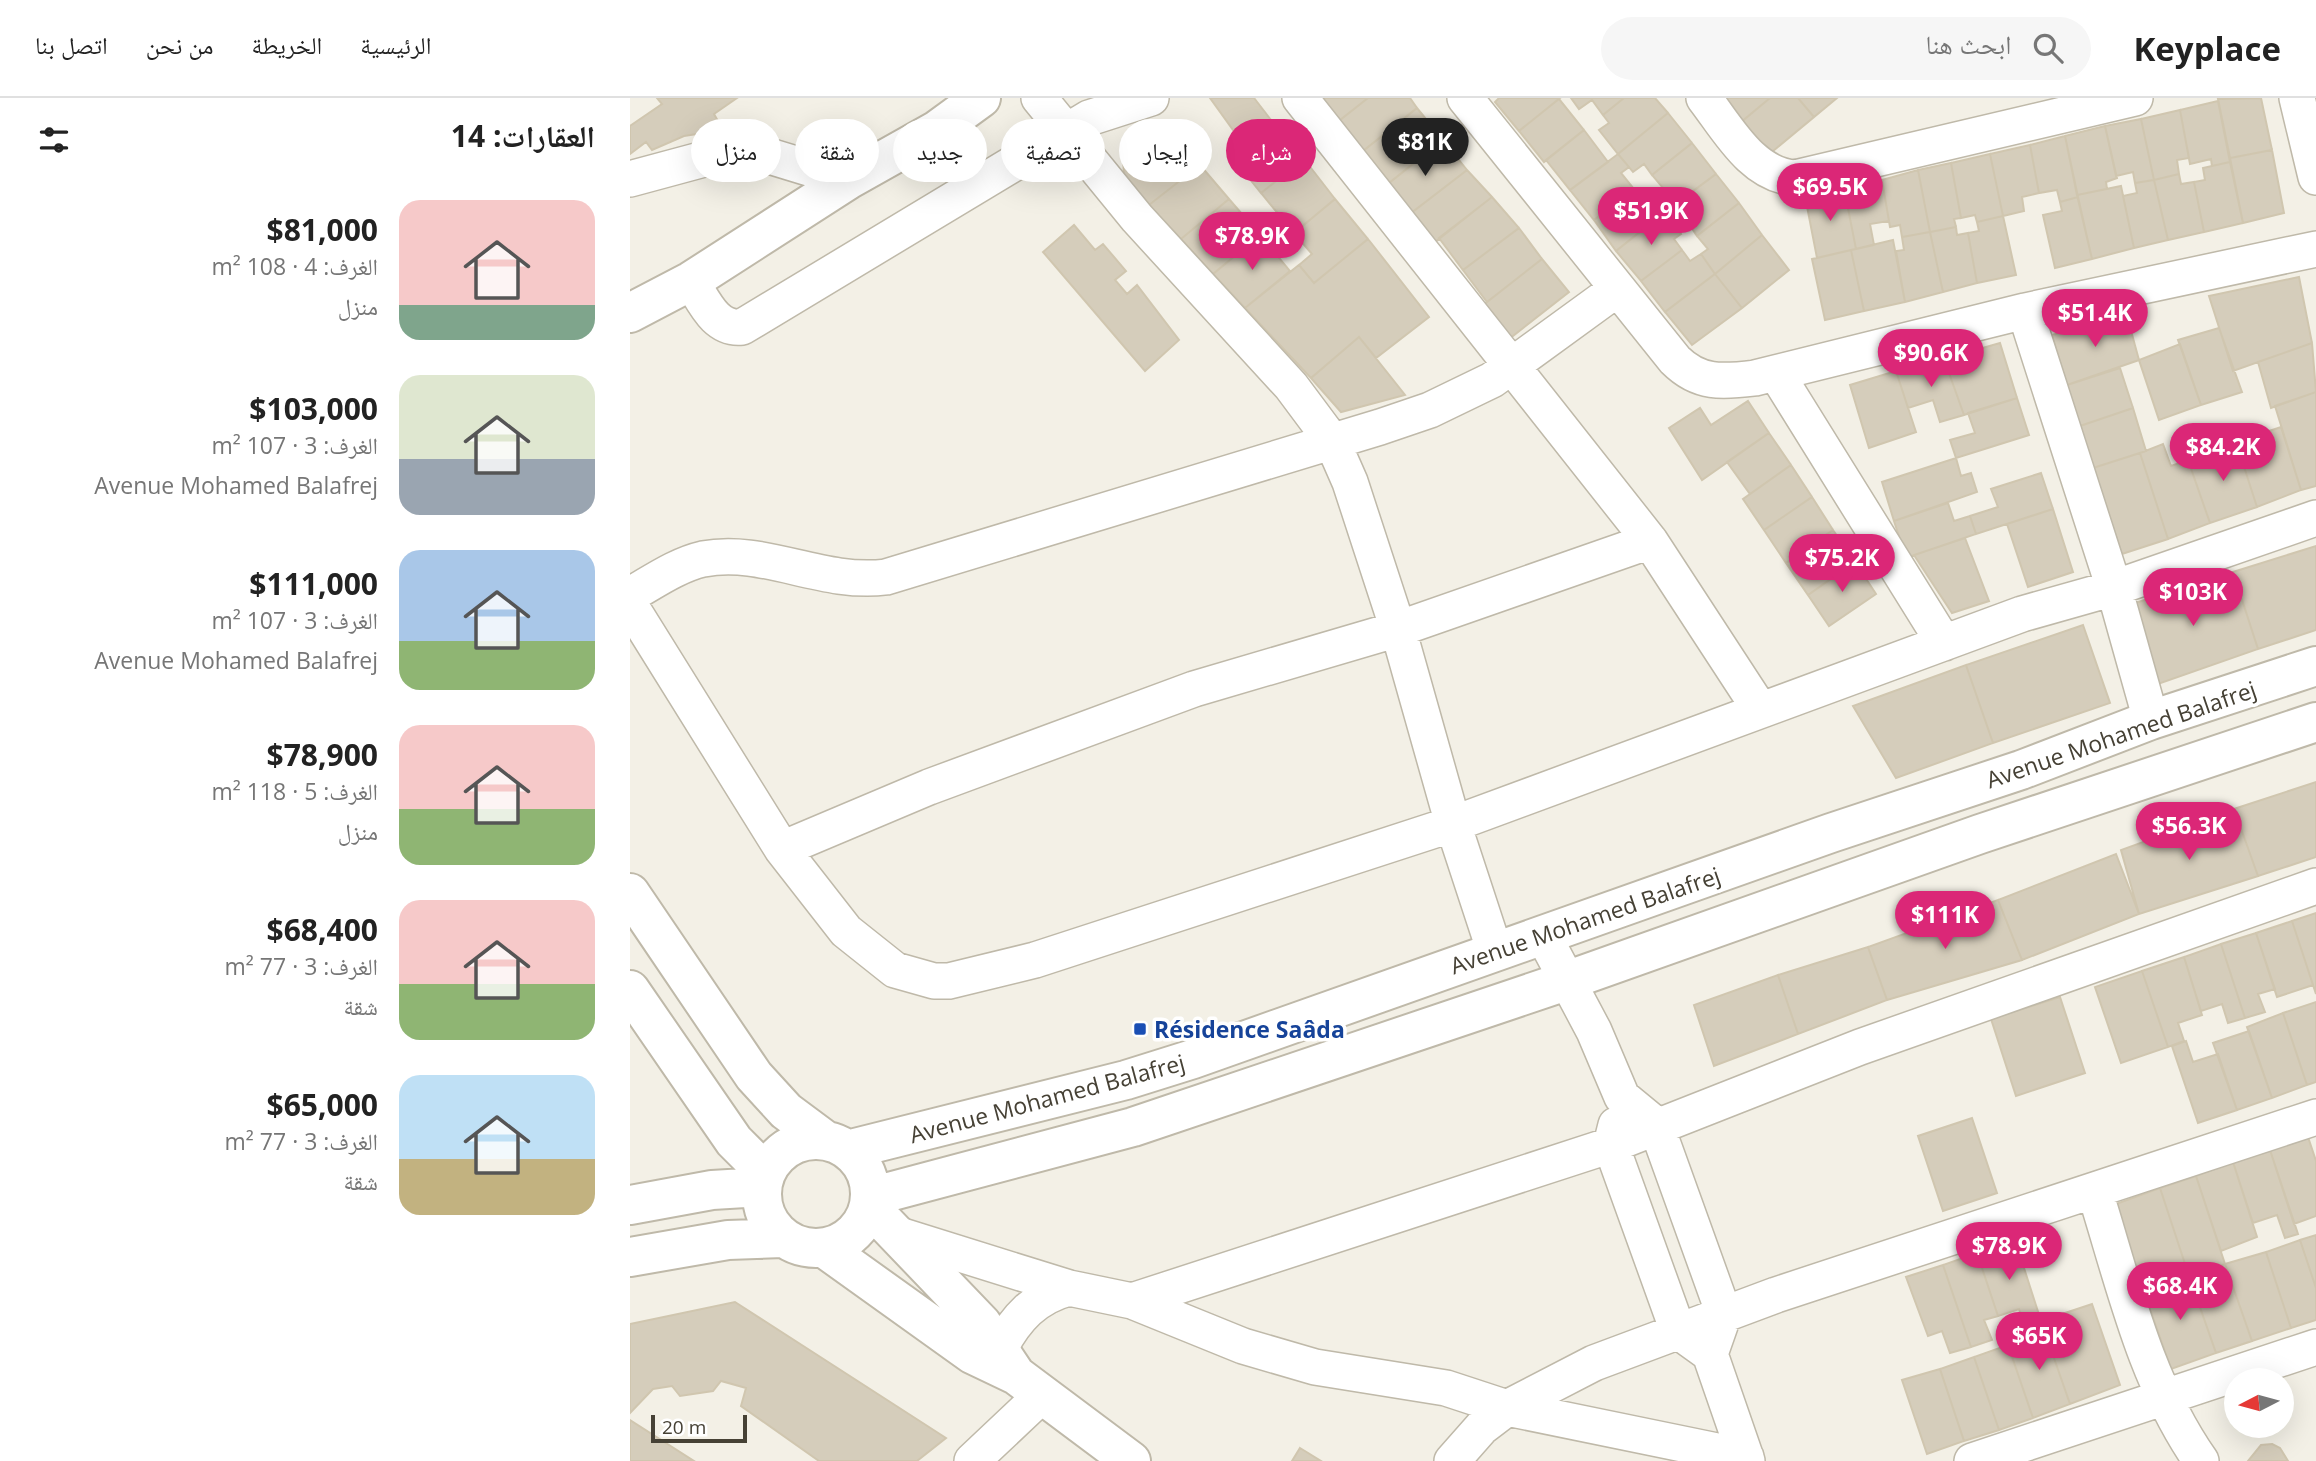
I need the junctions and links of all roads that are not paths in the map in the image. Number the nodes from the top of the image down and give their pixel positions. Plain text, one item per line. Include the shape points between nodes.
1 (981, 98) edge
2 (1039, 98) edge
3 (1151, 98) edge
4 (1300, 98) edge
5 (1465, 98) edge
6 (1704, 98) edge
7 (2135, 98) edge
8 (2297, 98) edge
9 (1057, 119) edge
10 (1087, 119) edge
11 (879, 163) edge
12 (795, 164) edge
13 (1001, 171) edge
14 (2316, 177) edge
15 (1105, 178) edge
16 (630, 179) edge
17 (845, 182) edge
18 (2316, 249) edge
19 (691, 281) junction
20 (1617, 289) junction
21 (2025, 311) junction
22 (630, 313) edge
23 (1514, 366) junction
24 (1776, 373) junction
25 (1332, 442) junction
26 (2316, 518) edge
27 (1650, 541) junction
28 (2114, 588) junction
29 (630, 595) edge
30 (630, 605) edge
31 (1398, 629) junction
32 (1944, 643) junction
33 (2316, 666) edge
34 (1759, 708) junction
35 (2151, 720) junction
36 (2316, 722) edge
37 (1453, 824) junction
38 (782, 849) junction
39 (2316, 886) edge
40 (630, 893) edge
41 (1543, 936) junction
42 (1495, 952) junction
43 (1566, 981) junction
44 (630, 990) edge
45 (1622, 1097) junction
46 (2316, 1117) edge
47 (1656, 1125) junction
48 (836, 1145) junction
49 (1611, 1145) junction
50 (764, 1180) junction
51 (2095, 1192) junction
52 (869, 1202) junction
53 (630, 1205) edge
54 (899, 1235) junction
55 (783, 1238) junction
56 (824, 1248) junction
57 (630, 1257) edge
58 (1069, 1288) junction
59 (1132, 1301) junction
60 (1724, 1314) junction
61 (1678, 1331) junction
62 (2316, 1347) edge
63 (1710, 1354) junction
64 (1019, 1373) junction
65 (2162, 1396) junction
66 (1507, 1408) junction
67 (1746, 1459) edge
68 (972, 1461) edge
69 (1131, 1461) edge
70 (1452, 1461) edge
71 (1972, 1461) edge
72 (2201, 1461) edge

1 - 11 street
2 - 9 street
3 - 10 street
4 - 23 street
5 - 20 street
6 - 7 street via 1757,163 1784,177 1795,177
8 - 14 street
12 - 16 street via 756,152 704,159
13 - 19 street via 742,327 718,321
15 - 25 street via 1291,386
17 - 19 street
18 - 21 street
19 - 22 street
20 - 23 street
20 - 24 street via 1675,360 1696,377 1720,382
21 - 24 street
21 - 28 street
23 - 25 street via 1430,410
23 - 27 street
24 - 32 street
25 - 29 street via 886,577 842,579 767,561 724,557 681,566
25 - 31 street via 1350,481
26 - 28 street
27 - 31 street
27 - 34 street
28 - 32 street via 2022,614
28 - 35 street
30 - 38 street
31 - 37 street
31 - 38 street via 1112,718
32 - 34 street
33 - 35 street, Avenue Mohamed Balafrej
34 - 37 street
35 - 41 street, Avenue Mohamed Balafrej via 2021,770
36 - 43 street, Avenue Mohamed Balafrej via 1849,878
37 - 38 street via 1035,960 949,981 895,970 869,952 846,931
37 - 42 street
39 - 47 street via 1860,1047
40 - 48 street via 754,1076 786,1111
41 - 42 street, Avenue Mohamed Balafrej
41 - 43 street
42 - 48 street, Avenue Mohamed Balafrej via 1126,1080
43 - 45 street
43 - 52 street, Avenue Mohamed Balafrej via 1133,1128
44 - 50 street
45 - 47 street
45 - 49 street
46 - 51 street
47 - 49 street
47 - 60 street
48 - 50 street via 807,1140 790,1146 776,1158
48 - 52 street via 864,1171
49 - 59 street
49 - 61 street
50 - 53 street
50 - 55 street via 766,1215
51 - 60 street
51 - 65 street
52 - 54 street
52 - 56 street via 858,1230
54 - 58 street
54 - 64 street via 982,1324
55 - 56 street via 796,1245
55 - 57 street via 728,1240
56 - 64 street via 972,1354
58 - 59 street
58 - 64 street via 1031,1306 1010,1329
59 - 66 street via 1243,1346 1315,1367 1446,1388
60 - 61 street
60 - 63 street
61 - 63 street
61 - 66 street via 1594,1363
62 - 65 street
63 - 67 street
64 - 68 street
64 - 69 street
65 - 71 street
65 - 72 street
66 - 67 street
66 - 70 street via 1482,1427

